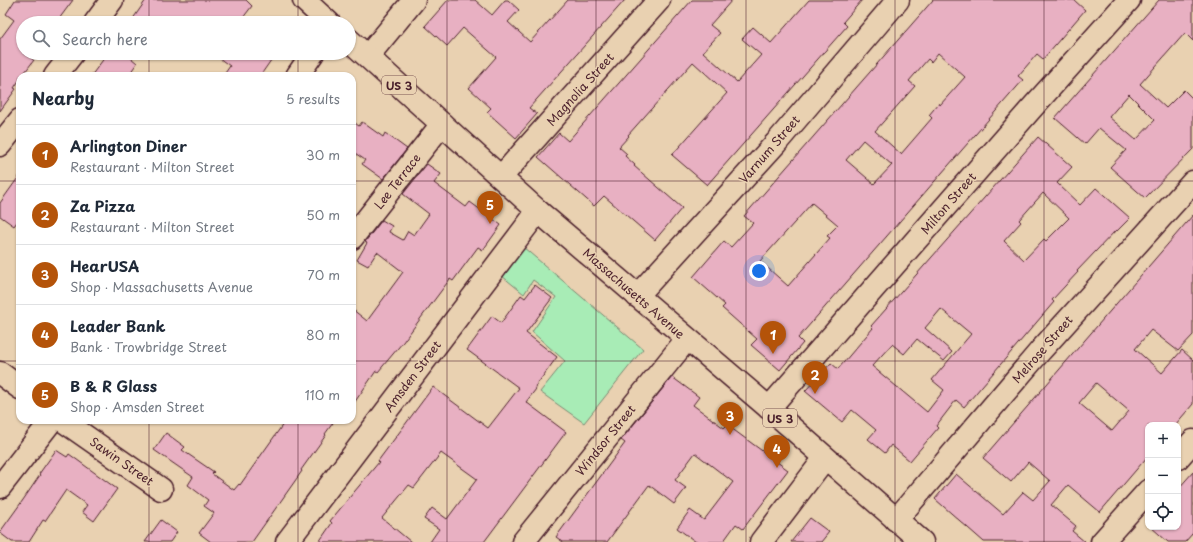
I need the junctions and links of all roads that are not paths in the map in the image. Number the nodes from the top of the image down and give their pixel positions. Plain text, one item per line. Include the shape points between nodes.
1 (112, 0) edge
2 (304, 0) edge
3 (414, 0) edge
4 (659, 0) edge
5 (898, 0) edge
6 (1128, 0) edge
7 (100, 16) edge
8 (321, 16) edge
9 (356, 46) edge
10 (368, 56) junction
11 (68, 60) edge
12 (308, 60) edge
13 (58, 72) edge
14 (300, 72) edge
15 (442, 124) junction
16 (16, 125) edge
17 (0, 145) edge
18 (501, 177) junction
19 (1193, 182) edge
20 (538, 211) junction
21 (356, 233) edge
22 (637, 296) junction
23 (687, 338) junction
24 (0, 373) edge
25 (16, 385) edge
26 (769, 408) junction
27 (49, 424) edge
28 (68, 424) edge
29 (1193, 441) edge
30 (1181, 455) edge
31 (825, 458) junction
32 (0, 487) edge
33 (161, 489) dead end
34 (1145, 494) edge
35 (896, 520) junction
36 (287, 542) edge
37 (523, 542) edge
38 (761, 542) edge
39 (922, 542) edge
40 (1102, 542) edge

1 - 7 main road
2 - 8 main road
3 - 10 main road
4 - 18 main road, Magnolia Street
5 - 22 main road, Varnum Street via 776,144
6 - 26 main road, Milton Street
9 - 10 main road, Massachusetts Avenue / US 3
10 - 15 main road, Massachusetts Avenue / US 3
11 - 13 main road
12 - 14 main road
15 - 18 main road, Massachusetts Avenue / US 3
15 - 21 main road, Lee Terrace
16 - 17 main road
18 - 20 main road, Massachusetts Avenue / US 3
19 - 35 main road, Melrose Street via 1041,350
20 - 22 main road, Massachusetts Avenue / US 3
20 - 36 main road, Amsden Street
22 - 23 main road, Massachusetts Avenue / US 3
23 - 26 main road, Massachusetts Avenue / US 3
23 - 37 main road, Windsor Street
24 - 25 main road
26 - 31 main road, Massachusetts Avenue / US 3
27 - 32 main road
28 - 33 main road, Sawin Street
29 - 30 main road
31 - 35 main road, Massachusetts Avenue / US 3
31 - 38 main road
34 - 40 main road
35 - 39 main road, Massachusetts Avenue / US 3

